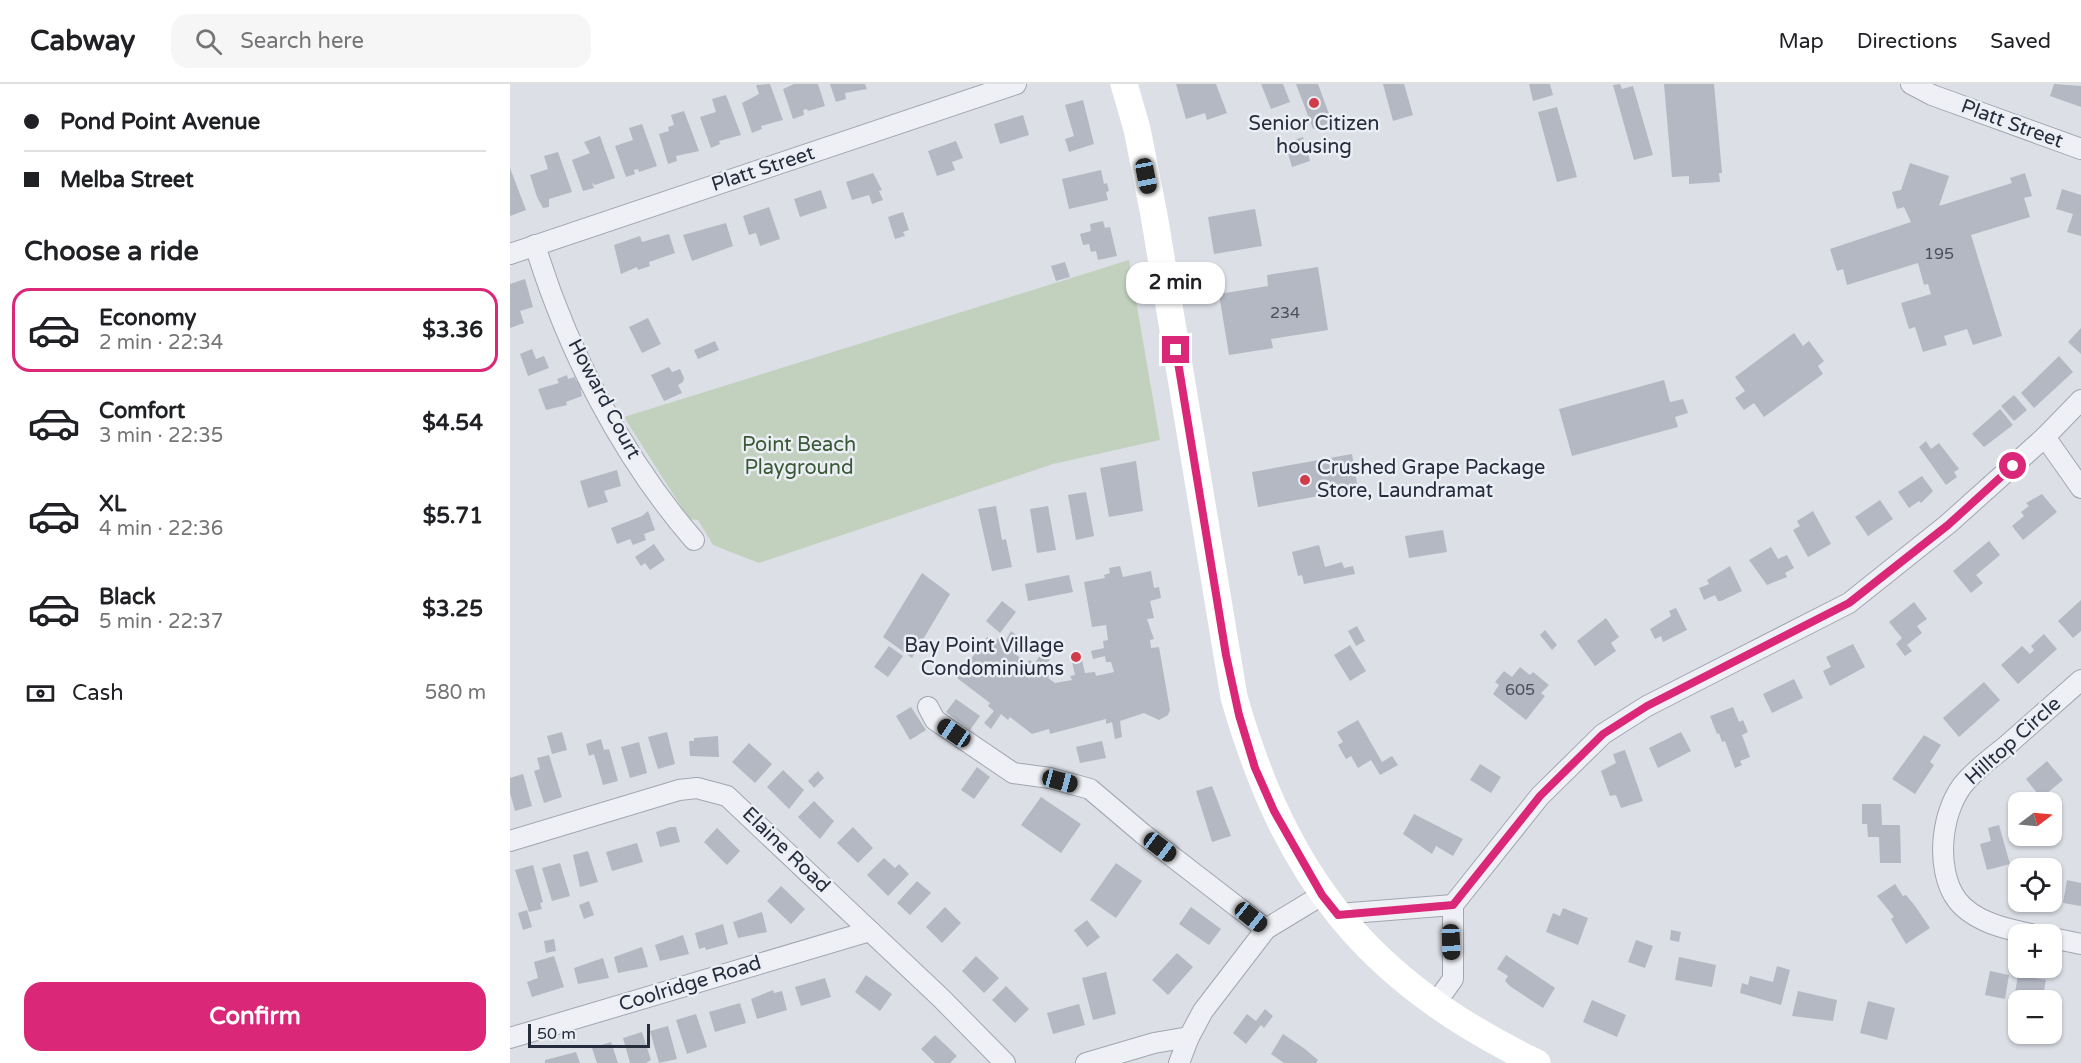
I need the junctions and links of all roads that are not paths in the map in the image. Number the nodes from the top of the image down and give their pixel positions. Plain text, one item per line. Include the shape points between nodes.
1 (1016, 84) edge
2 (1124, 84) edge
3 (1911, 84) edge
4 (2081, 149) edge
5 (535, 245) junction
6 (510, 254) edge
7 (2081, 400) edge
8 (2045, 437) junction
9 (2081, 488) edge
10 (694, 540) dead end
11 (2081, 680) edge
12 (928, 707) dead end
13 (510, 841) edge
14 (1330, 905) junction
15 (1453, 905) junction
16 (1266, 929) junction
17 (2008, 929) edge
18 (870, 931) junction
19 (2062, 941) edge
20 (2081, 944) edge
21 (1435, 1004) junction
22 (1189, 1037) junction
23 (510, 1038) edge
24 (1005, 1063) edge
25 (1086, 1063) edge
26 (1179, 1063) edge
27 (1537, 1063) edge

1 - 5 street, Platt Street
2 - 14 main road via 1154,215 1234,697 1255,768 1274,811
3 - 4 street, Platt Street
5 - 6 street, Platt Street
5 - 10 street, Howard Court via 571,339 618,431 671,514
7 - 8 street
8 - 9 street
8 - 15 street via 1948,525 1849,603 1647,706 1603,734 1540,796
11 - 17 street, Hilltop Circle via 1966,781 1951,806 1944,829 1942,852 1957,900 1974,914
12 - 16 street via 935,720 1013,773 1090,789
13 - 18 street, Elaine Road via 679,790 715,791 737,803
14 - 15 street
14 - 16 street
14 - 21 main road via 1386,966
15 - 21 street via 1453,979
16 - 22 street via 1203,1011
18 - 23 street, Coolridge Road
18 - 24 street, Elaine Road
19 - 20 street
21 - 27 main road
22 - 25 street
22 - 26 street

